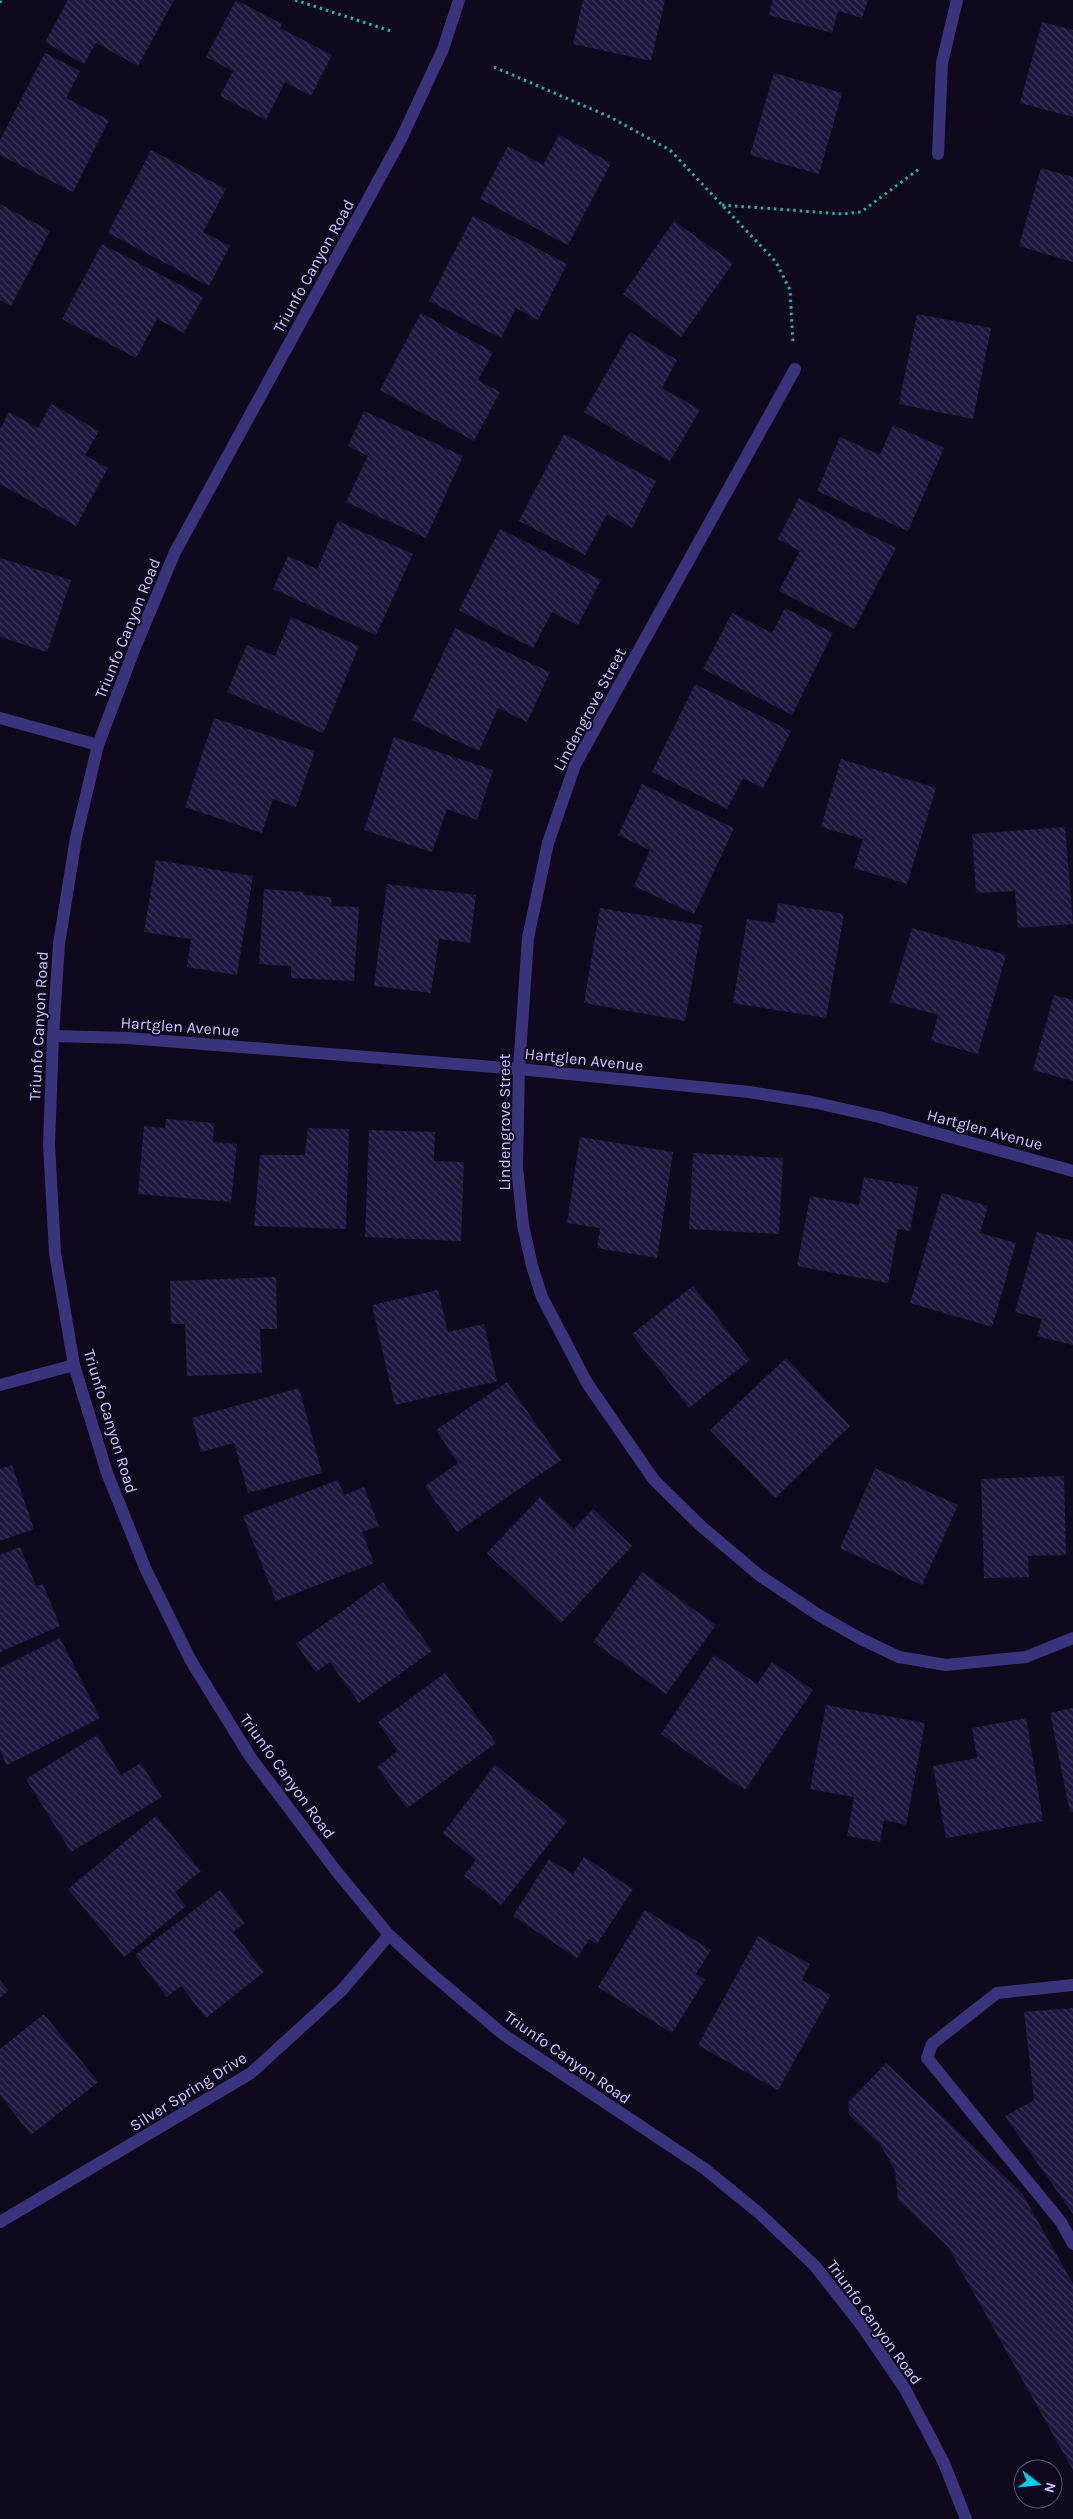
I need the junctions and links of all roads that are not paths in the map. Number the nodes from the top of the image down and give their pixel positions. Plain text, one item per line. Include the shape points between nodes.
1 (459, 0) edge
2 (957, 0) edge
3 (938, 154) road end
4 (794, 370) road end
5 (0, 718) edge
6 (98, 746) junction
7 (53, 1036) junction
8 (519, 1069) junction
9 (1073, 1171) edge
10 (74, 1365) junction
11 (0, 1385) edge
12 (1073, 1638) edge
13 (390, 1935) junction
14 (1073, 1985) edge
15 (0, 2222) edge
16 (1073, 2244) edge
17 (966, 2519) edge

1 - 6 street, Triunfo Canyon Road via 443,49 401,139 175,552
2 - 3 street via 942,63
4 - 8 street, Lindengrove Street via 575,765 548,843 528,938
5 - 6 street
6 - 7 street, Triunfo Canyon Road via 76,838 59,944
7 - 8 street, Hartglen Avenue via 128,1038
7 - 10 street, Triunfo Canyon Road via 49,1144 55,1253
8 - 9 street, Hartglen Avenue via 749,1092 812,1102 879,1117
8 - 12 street, Lindengrove Street via 517,1167 523,1226 542,1297 587,1383 654,1480 702,1528 759,1574 817,1614 899,1656 946,1665 976,1663 1026,1657
10 - 11 street
10 - 13 street, Triunfo Canyon Road via 107,1473 146,1570 191,1661 251,1758 337,1872
13 - 15 street, Silver Spring Drive via 342,1990 251,2073
13 - 17 street, Triunfo Canyon Road via 504,2035 706,2169 815,2266 905,2389 944,2463
14 - 16 street via 997,1993 932,2044 927,2058 1061,2222

